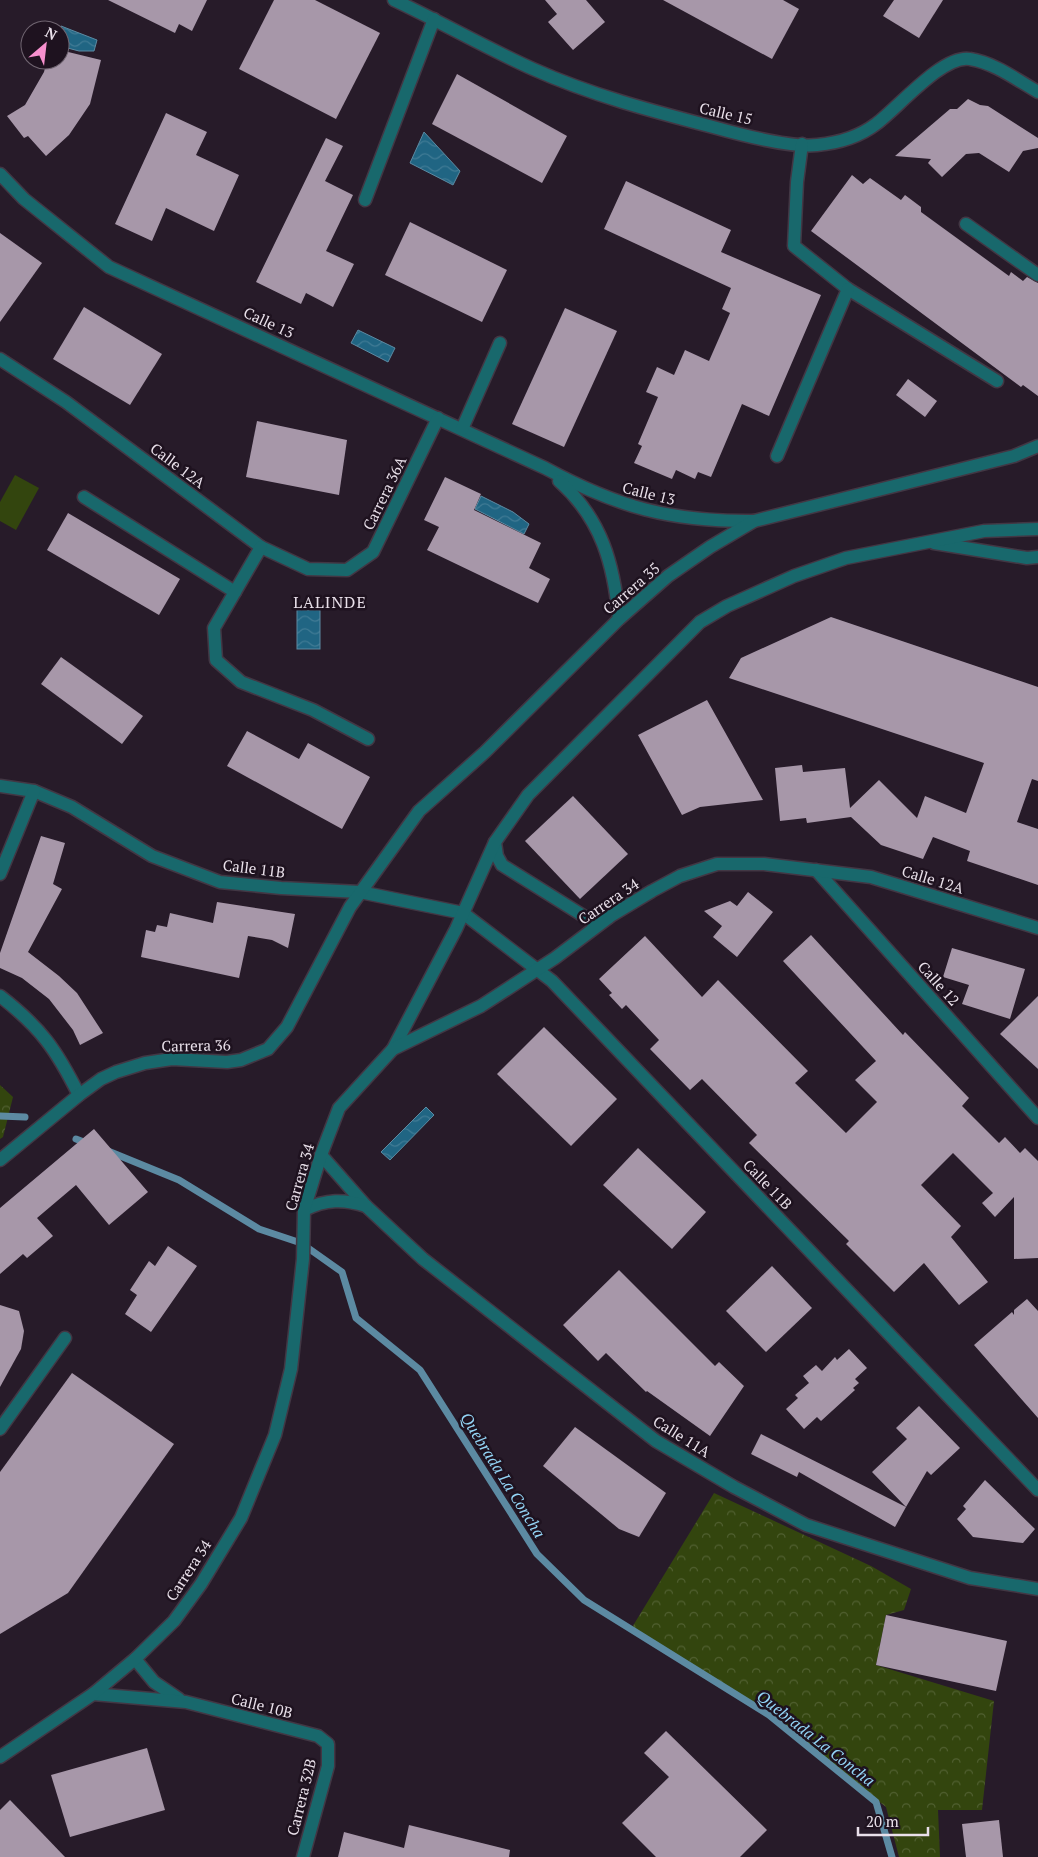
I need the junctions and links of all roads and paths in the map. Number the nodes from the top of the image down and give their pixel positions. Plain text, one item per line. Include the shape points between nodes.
1 (394, 0) edge
2 (434, 19) junction
3 (1038, 92) edge
4 (802, 144) junction
5 (0, 174) edge
6 (365, 200) dead end
7 (966, 224) dead end
8 (1038, 275) edge
9 (848, 289) junction
10 (500, 342) dead end
11 (0, 359) edge
12 (997, 382) dead end
13 (438, 418) junction
14 (462, 430) junction
15 (1038, 446) edge
16 (1038, 452) edge
17 (777, 456) dead end
18 (1014, 456) junction
19 (544, 468) junction
20 (84, 497) dead end
21 (754, 521) junction
22 (1038, 529) edge
23 (927, 542) junction
24 (261, 548) junction
25 (1038, 557) edge
26 (347, 570) joint
27 (235, 592) junction
28 (619, 619) junction
29 (368, 739) dead end
30 (0, 786) edge
31 (34, 791) junction
32 (495, 842) junction
33 (816, 870) junction
34 (0, 874) edge
35 (360, 892) junction
36 (463, 913) junction
37 (612, 915) junction
38 (1038, 928) edge
39 (538, 969) junction
40 (0, 996) edge
41 (393, 1049) junction
42 (79, 1095) junction
43 (1038, 1118) edge
44 (321, 1155) junction
45 (0, 1160) edge
46 (366, 1206) junction
47 (304, 1210) junction
48 (65, 1338) dead end
49 (0, 1429) edge
50 (1038, 1490) edge
51 (1038, 1588) edge
52 (135, 1659) junction
53 (93, 1694) junction
54 (186, 1702) junction
55 (328, 1744) joint
56 (0, 1757) edge
57 (303, 1857) edge

1 - 2 street, Calle 15
2 - 4 street, Calle 15 via 534,70 622,103 739,134
2 - 6 street
3 - 4 street, Calle 15 via 989,64 968,58 952,61 875,125 844,142 814,146
4 - 9 street via 794,246
5 - 13 street, Calle 13 via 24,199 109,267
7 - 8 street
9 - 12 street
9 - 17 street
10 - 14 street
11 - 24 street, Calle 12A via 66,402
13 - 14 street, Calle 13
13 - 26 street, Carrera 36A via 373,552
14 - 19 street, Calle 13
15 - 18 street, Carrera 35
16 - 18 street, Carrera 35
18 - 21 street, Carrera 35
19 - 21 street, Calle 13 via 583,489 666,516
19 - 28 street, Calle 13 via 591,518 606,549 616,582
20 - 27 street
21 - 28 street, Carrera 35 via 668,576
22 - 23 street via 984,531
23 - 25 street
23 - 32 street via 819,566 727,606 700,622 528,795
24 - 26 street, Calle 12A via 308,570
24 - 27 street
27 - 29 street via 214,628 216,660 241,682 313,710
28 - 35 street, Carrera 35 via 485,752 419,811
30 - 31 street, Calle 11B
31 - 34 street
31 - 35 street, Calle 11B via 72,807 152,856 220,882
32 - 36 street
32 - 37 street via 502,865 590,920
33 - 37 street, Carrera 34 via 764,864 717,864 680,876
33 - 38 street, Calle 12A via 870,878
33 - 43 street, Calle 12
35 - 36 street, Calle 11B
35 - 42 street, Carrera 36 via 287,1027 268,1049 255,1056 227,1062 191,1059 145,1063 108,1075
36 - 39 street, Calle 11B
36 - 41 street
37 - 39 street, Carrera 34
39 - 41 street, Carrera 34 via 481,1006
39 - 50 street, Calle 11B
40 - 42 street via 38,1028 55,1050
41 - 44 street, Carrera 34 via 339,1108
42 - 45 street, Carrera 36
44 - 46 street, Calle 11A
44 - 47 street, Carrera 34
46 - 47 street, Calle 11A via 334,1200
46 - 51 street, Calle 11A via 424,1259 558,1367 656,1441 734,1487 806,1525 970,1578
47 - 52 street, Carrera 34 via 291,1369 275,1435 241,1518 201,1584 174,1621
48 - 49 street
52 - 53 street, Carrera 34
52 - 54 street, Calle 10B via 167,1693
53 - 54 street, Calle 10B
53 - 56 street, Carrera 34
54 - 55 street, Calle 10B via 318,1736
55 - 57 street, Carrera 32B via 328,1766

